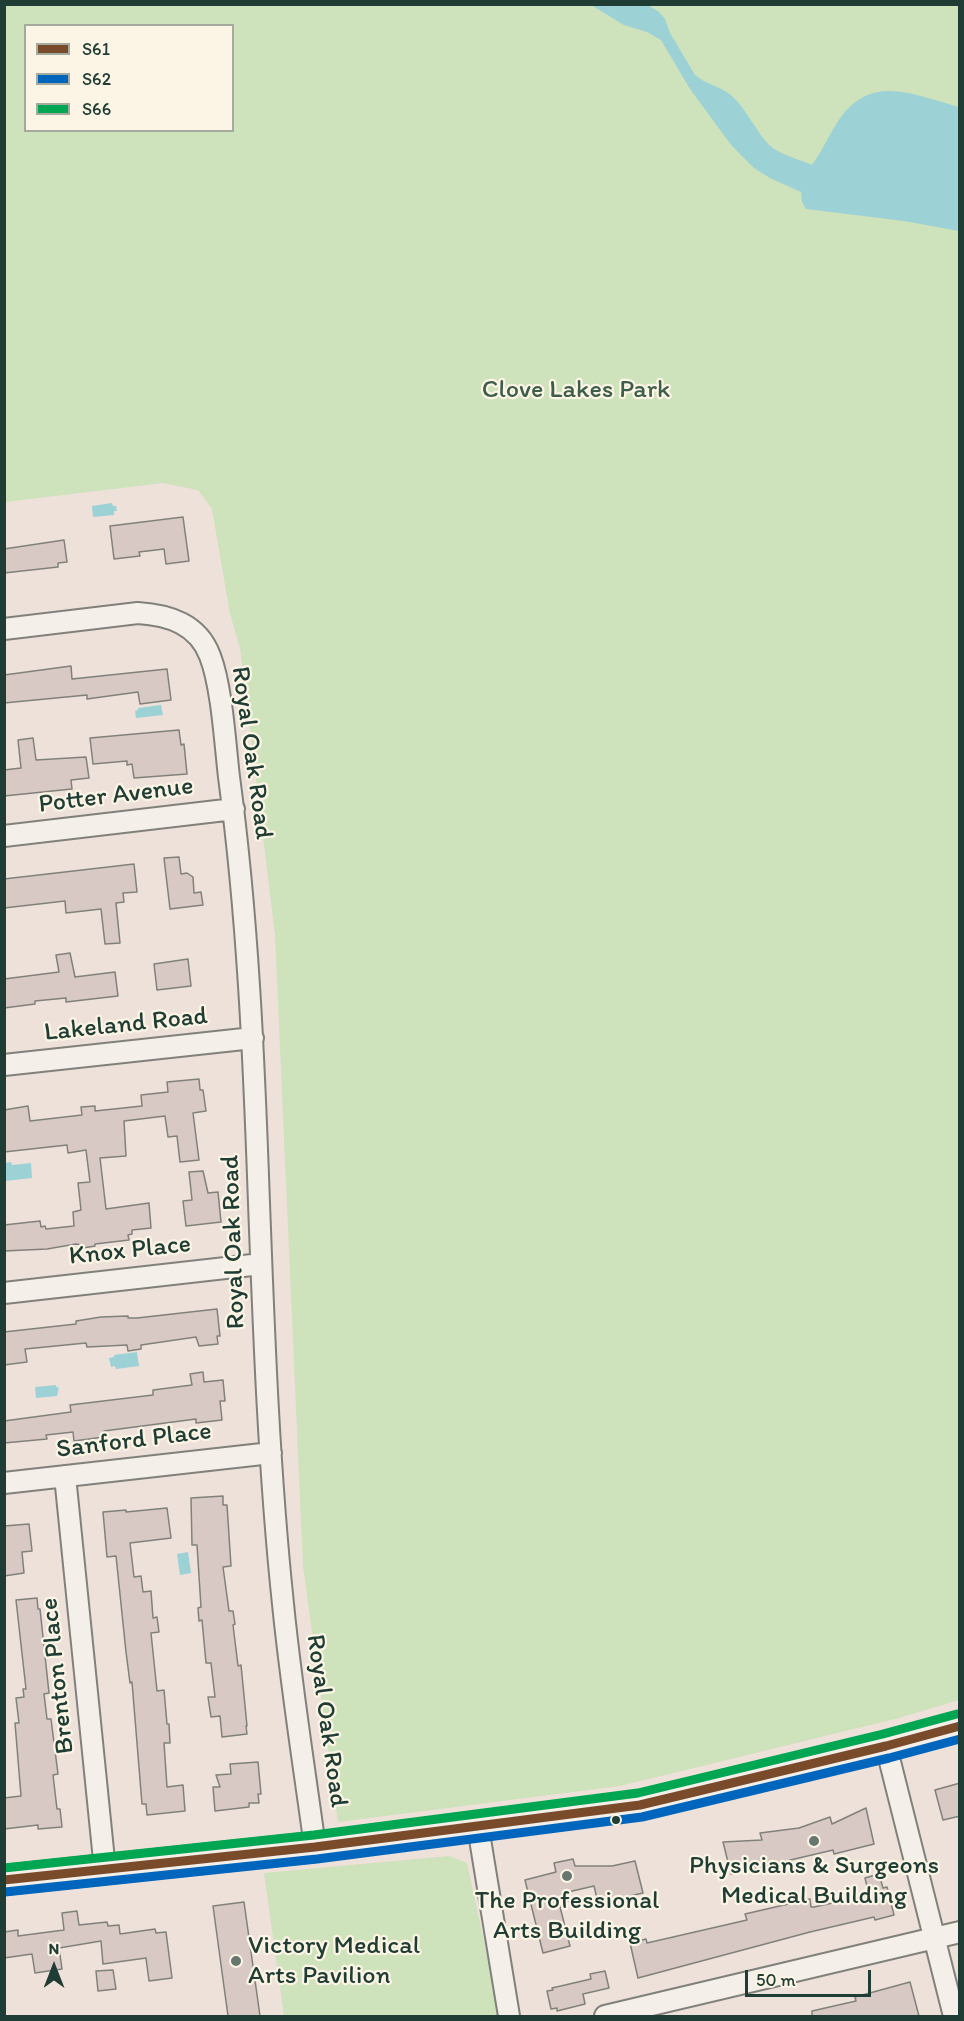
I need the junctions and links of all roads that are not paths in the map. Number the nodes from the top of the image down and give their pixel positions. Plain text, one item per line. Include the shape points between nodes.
1 (4, 629) edge
2 (234, 809) junction
3 (4, 836) edge
4 (253, 1038) junction
5 (4, 1065) edge
6 (261, 1264) junction
7 (4, 1293) edge
8 (271, 1453) junction
9 (65, 1476) junction
10 (4, 1484) edge
11 (960, 1726) edge
12 (886, 1746) junction
13 (478, 1827) junction
14 (315, 1847) junction
15 (105, 1870) junction
16 (4, 1880) edge
17 (960, 1932) edge
18 (934, 1938) junction
19 (509, 2016) edge
20 (605, 2016) edge
21 (954, 2016) edge

1 - 2 street, Royal Oak Road via 138,613 159,614 194,630 212,659
2 - 3 street, Potter Avenue
2 - 4 street, Royal Oak Road
4 - 5 street, Lakeland Road
4 - 6 street, Royal Oak Road
6 - 7 street, Knox Place
6 - 8 street, Royal Oak Road
8 - 9 street, Sanford Place
8 - 14 street, Royal Oak Road via 283,1605
9 - 10 street, Sanford Place
9 - 15 street, Brenton Place
11 - 12 main road
12 - 13 main road via 640,1805
12 - 18 street
13 - 14 main road
13 - 19 street
14 - 15 main road
15 - 16 main road
17 - 18 street
18 - 20 street
18 - 21 street

